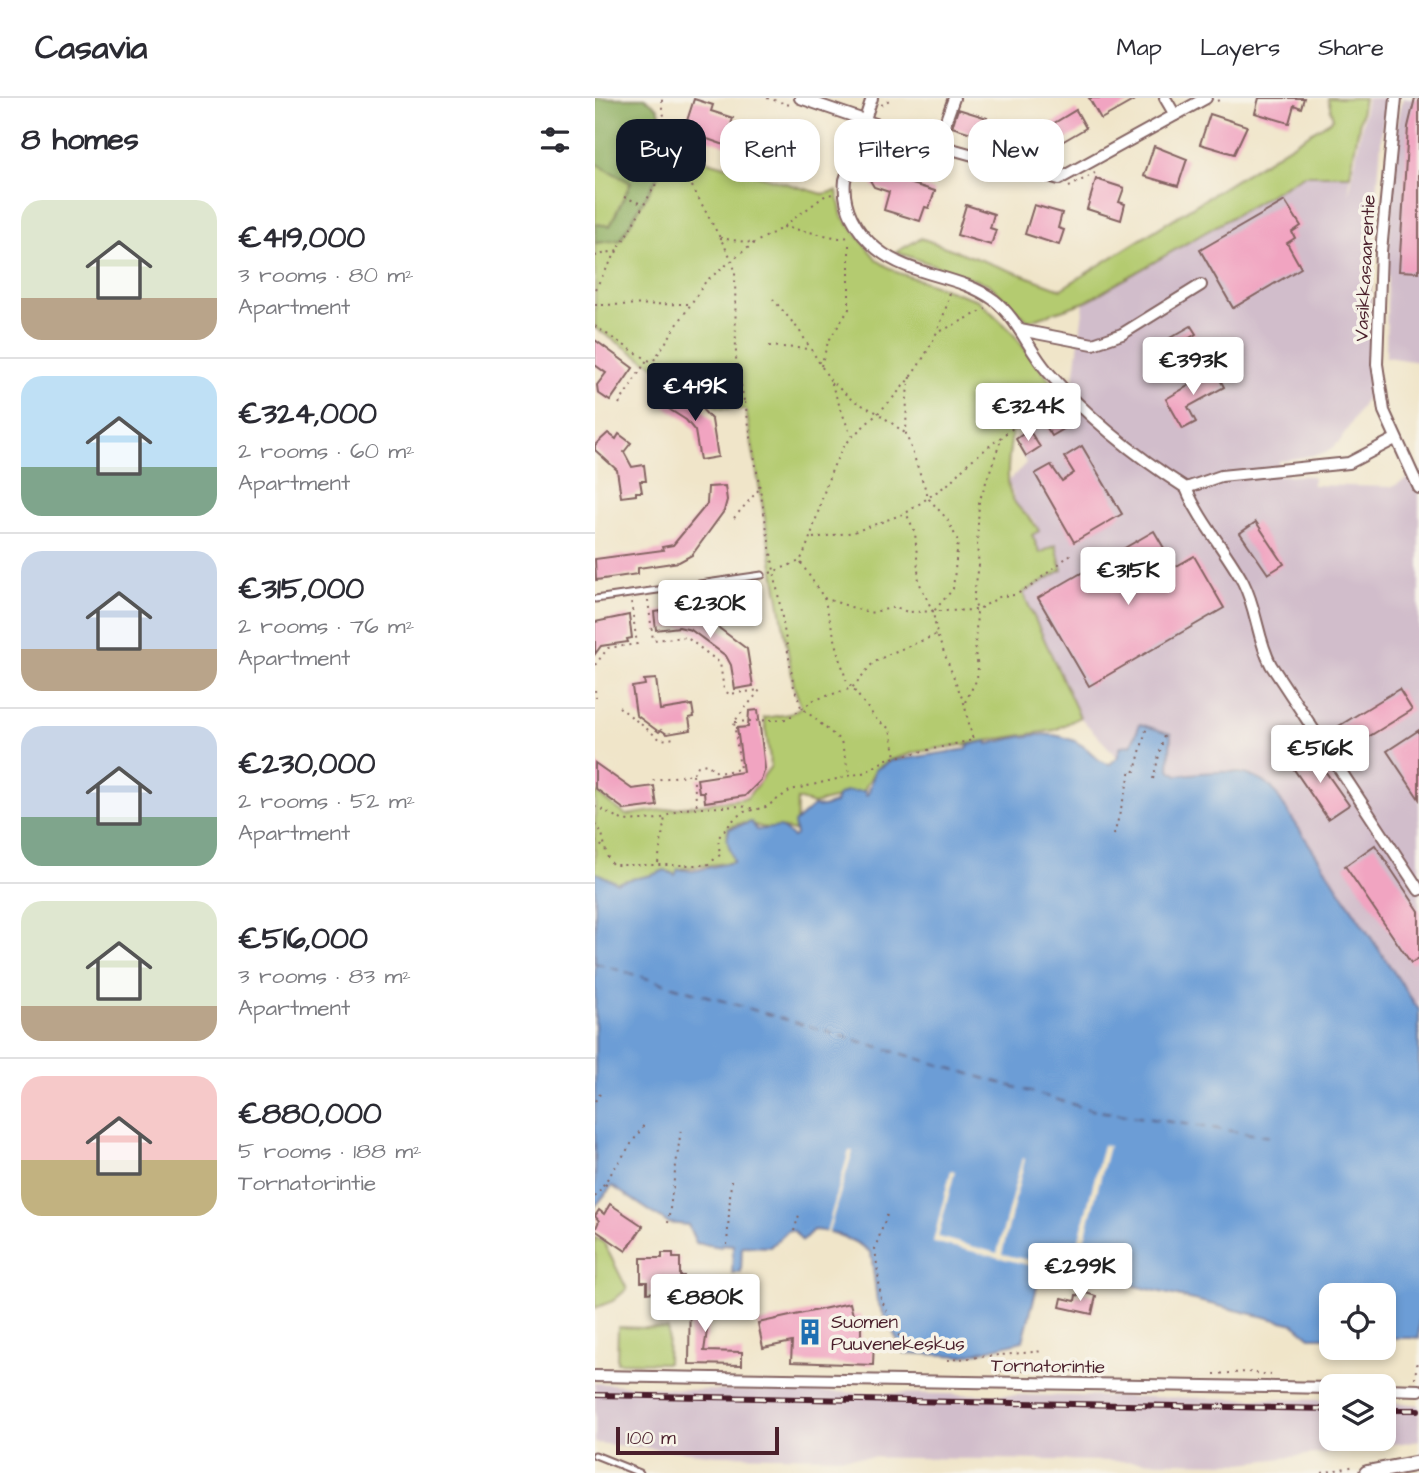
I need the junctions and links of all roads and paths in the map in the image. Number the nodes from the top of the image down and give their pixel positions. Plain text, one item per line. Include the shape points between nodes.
1 (662, 98) edge
2 (800, 98) edge
3 (872, 98) edge
4 (893, 98) edge
5 (954, 98) edge
6 (1165, 98) edge
7 (1223, 98) edge
8 (1396, 98) edge
9 (1209, 101) edge
10 (877, 111) dead end
11 (1175, 115) junction
12 (664, 119) edge
13 (862, 119) edge
14 (865, 119) edge
15 (946, 119) edge
16 (954, 150) edge
17 (1100, 170) dead end
18 (656, 182) edge
19 (690, 182) edge
20 (846, 182) edge
21 (1065, 188) dead end
22 (843, 193) junction
23 (624, 197) dead end
24 (642, 205) junction
25 (783, 227) junction
26 (860, 230) junction
27 (720, 238) junction
28 (849, 239) junction
29 (754, 243) junction
30 (618, 250) junction
31 (595, 256) edge
32 (732, 260) junction
33 (952, 282) junction
34 (1202, 285) dead end
35 (595, 289) edge
36 (773, 299) dead end
37 (994, 300) junction
38 (690, 304) junction
39 (595, 305) edge
40 (595, 326) edge
41 (1020, 330) junction
42 (940, 331) junction
43 (769, 346) dead end
44 (810, 349) junction
45 (648, 359) junction
46 (653, 361) junction
47 (821, 366) junction
48 (911, 375) junction
49 (829, 380) junction
50 (1067, 394) junction
51 (744, 401) junction
52 (619, 404) dead end
53 (879, 413) junction
54 (906, 434) junction
55 (852, 437) junction
56 (1003, 437) junction
57 (1395, 439) junction
58 (761, 487) junction
59 (1186, 488) junction
60 (1419, 488) edge
61 (929, 499) junction
62 (906, 513) junction
63 (734, 518) dead end
64 (812, 538) junction
65 (1071, 554) dead end
66 (800, 561) junction
67 (775, 572) junction
68 (762, 575) joint
69 (647, 592) junction
70 (630, 594) junction
71 (595, 598) edge
72 (824, 598) junction
73 (977, 610) junction
74 (933, 612) junction
75 (937, 635) junction
76 (595, 665) edge
77 (852, 688) junction
78 (595, 690) edge
79 (596, 698) edge
80 (964, 703) junction
81 (618, 707) dead end
82 (801, 707) junction
83 (734, 722) junction
84 (1147, 726) dead end
85 (1165, 732) dead end
86 (675, 738) dead end
87 (896, 757) junction
88 (693, 774) junction
89 (850, 774) junction
90 (1153, 779) dead end
91 (648, 781) dead end
92 (596, 807) edge
93 (697, 809) junction
94 (756, 809) junction
95 (665, 816) junction
96 (595, 824) edge
97 (1114, 835) dead end
98 (595, 841) edge
99 (604, 848) junction
100 (658, 863) junction
101 (1419, 890) edge
102 (600, 1094) dead end
103 (595, 1101) edge
104 (646, 1122) dead end
105 (681, 1129) dead end
106 (731, 1181) dead end
107 (604, 1184) junction
108 (610, 1188) dead end
109 (595, 1197) edge
110 (799, 1215) dead end
111 (887, 1215) dead end
112 (668, 1223) dead end
113 (794, 1231) dead end
114 (727, 1245) dead end
115 (877, 1270) junction
116 (873, 1271) dead end
117 (904, 1346) dead end
118 (1044, 1351) dead end
119 (947, 1360) dead end
120 (1416, 1360) dead end
121 (595, 1376) edge
122 (1417, 1385) edge
123 (1319, 1388) edge
124 (1396, 1388) edge
125 (595, 1455) edge
126 (1419, 1463) edge
127 (640, 1473) edge
128 (1367, 1473) edge

1 - 12 path
2 - 13 street
3 - 14 street
4 - 10 path
5 - 15 street
6 - 11 street
7 - 9 path
8 - 57 street, Vasikkasaarentie via 1381,251 1377,364 1384,411
9 - 11 street
11 - 16 street via 1059,179
17 - 21 path
18 - 24 path
19 - 27 path
20 - 22 street
22 - 25 path via 826,195
22 - 26 street
23 - 24 path
24 - 30 path
25 - 28 path
25 - 29 path
26 - 28 path
26 - 33 street via 903,266
27 - 29 path
27 - 32 path
28 - 47 path via 849,309 828,342
29 - 32 path
30 - 31 path
30 - 35 path
32 - 38 path via 706,281
32 - 51 path via 736,358
33 - 37 street
33 - 42 path
34 - 41 street via 1122,334 1093,344
36 - 44 path
37 - 41 street
37 - 42 path via 981,313
38 - 39 path
38 - 46 path
40 - 45 path
41 - 50 street
42 - 48 path
43 - 44 path
44 - 47 path
45 - 46 path
45 - 52 path
46 - 51 path via 712,391
47 - 49 path
48 - 53 path
48 - 54 path
49 - 53 path via 852,400
49 - 55 path
50 - 56 path
50 - 59 street via 1136,457
51 - 58 path
53 - 54 path
53 - 55 path
54 - 61 path
55 - 64 path via 837,458
56 - 61 path
56 - 73 path via 979,502 979,566 973,599
57 - 59 street via 1349,463 1221,476
57 - 60 street, Vasikkasaarentie
58 - 63 path
58 - 67 path
59 - 101 street via 1244,584 1271,666
61 - 62 path
61 - 74 path via 958,541 953,589
62 - 64 path via 854,532
62 - 74 path via 915,532 919,582
64 - 66 path
65 - 73 path via 1030,587
66 - 67 path
66 - 72 path
67 - 68 path
67 - 82 path
68 - 69 lane
69 - 70 lane
69 - 83 path via 653,640 686,637 720,663 729,694 760,690
70 - 71 lane
70 - 76 path via 636,643 608,648
72 - 74 path via 869,613 896,607
72 - 77 path
73 - 74 path
73 - 80 path via 977,679
74 - 75 path
75 - 77 path via 873,663
75 - 80 path
77 - 82 path
77 - 87 path via 890,729
78 - 79 path
80 - 87 path via 973,740
81 - 86 path via 661,740
82 - 83 path via 780,722 764,718
82 - 89 path via 841,741
83 - 88 path via 740,769 718,773 707,764 698,766
84 - 97 path
85 - 90 path
87 - 89 path via 866,772
88 - 91 path
88 - 93 path
89 - 94 path via 791,790
92 - 95 path via 624,821
93 - 94 path
93 - 95 path via 681,808
94 - 100 path via 744,812 723,830 716,860 696,865
95 - 100 path
96 - 99 path via 603,834
98 - 99 path
99 - 100 path via 613,865
102 - 103 path
104 - 107 path
105 - 112 path
106 - 114 path
107 - 108 path
107 - 109 path
110 - 113 path
111 - 115 path via 875,1248
115 - 116 path
115 - 117 path via 881,1299
118 - 119 path
120 - 122 path
121 - 123 street, Tornatorintie
122 - 124 street
125 - 127 lane
126 - 128 street

